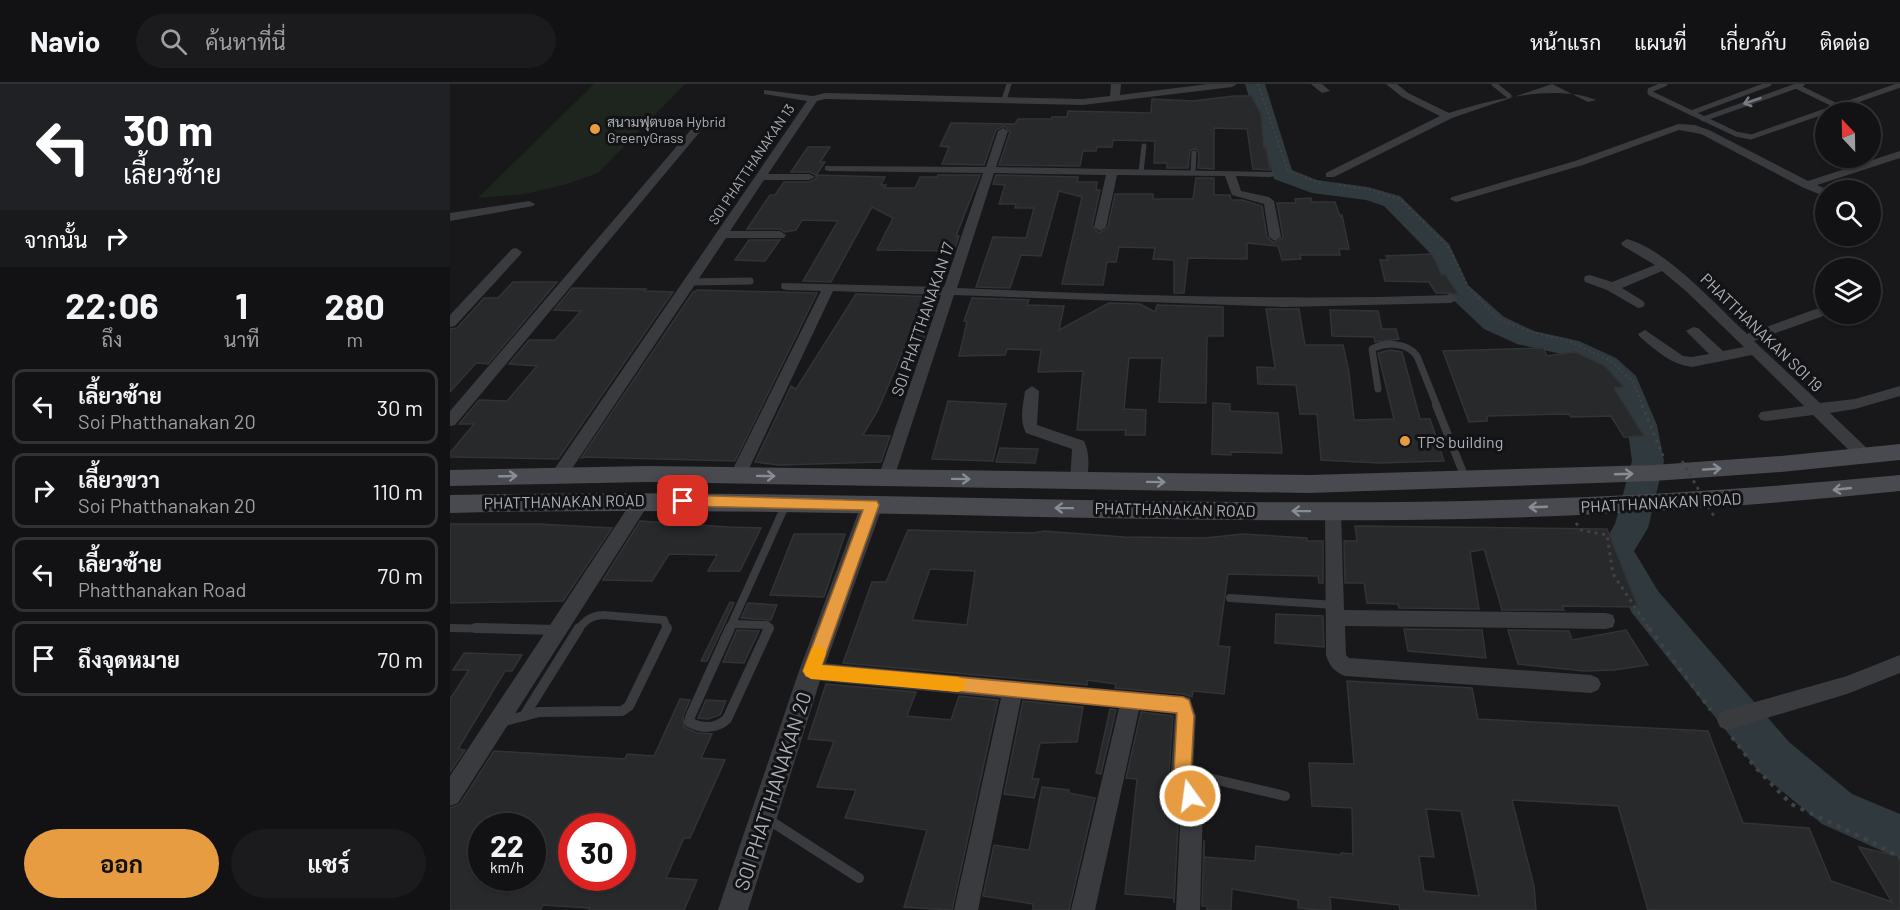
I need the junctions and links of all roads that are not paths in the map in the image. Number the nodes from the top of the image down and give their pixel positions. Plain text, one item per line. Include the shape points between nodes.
1 (846, 84) edge
2 (1009, 84) edge
3 (1116, 84) edge
4 (1232, 84) edge
5 (1316, 84) edge
6 (1391, 84) edge
7 (1494, 84) edge
8 (1548, 84) edge
9 (1557, 84) edge
10 (1665, 84) edge
11 (1768, 84) edge
12 (1799, 85) edge
13 (1900, 85) edge
14 (1325, 91) dead end
15 (767, 92) dead end
16 (837, 96) junction
17 (1509, 96) junction
18 (813, 99) junction
19 (1115, 99) junction
20 (1004, 100) junction
21 (1591, 100) dead end
22 (1830, 102) edge
23 (1849, 102) edge
24 (1690, 113) junction
25 (1815, 114) edge
26 (1448, 116) junction
27 (1703, 119) junction
28 (699, 127) dead end
29 (1003, 131) dead end
30 (1144, 146) dead end
31 (1194, 153) dead end
32 (1900, 154) edge
33 (829, 168) dead end
34 (991, 170) junction
35 (1112, 172) junction
36 (1142, 172) junction
37 (1193, 172) junction
38 (1228, 173) junction
39 (1270, 174) dead end
40 (761, 177) junction
41 (809, 177) dead end
42 (1327, 179) road end
43 (1806, 185) junction
44 (1815, 189) edge
45 (1456, 199) dead end
46 (529, 204) dead end
47 (451, 218) edge
48 (1100, 227) dead end
49 (722, 234) junction
50 (780, 235) dead end
51 (1275, 237) dead end
52 (1627, 243) dead end
53 (516, 252) dead end
54 (1663, 266) junction
55 (1590, 279) dead end
56 (750, 281) dead end
57 (690, 282) junction
58 (787, 286) dead end
59 (829, 287) junction
60 (1612, 287) junction
61 (948, 289) junction
62 (1451, 299) dead end
63 (1638, 304) dead end
64 (1815, 314) edge
65 (450, 323) edge
66 (1693, 331) dead end
67 (1645, 334) dead end
68 (1743, 340) junction
69 (1755, 350) junction
70 (1720, 357) junction
71 (1378, 389) dead end
72 (1032, 391) dead end
73 (1900, 391) edge
74 (1818, 411) junction
75 (1766, 416) dead end
76 (450, 421) edge
77 (1896, 453) edge
78 (1865, 456) junction
79 (559, 475) junction
80 (738, 475) junction
81 (450, 478) edge
82 (886, 478) junction
83 (1466, 480) junction
84 (1078, 481) junction
85 (1900, 483) edge
86 (642, 500) junction
87 (786, 503) junction
88 (450, 504) edge
89 (872, 505) junction
90 (1333, 512) junction
91 (1230, 598) dead end
92 (1336, 611) junction
93 (1606, 621) dead end
94 (733, 624) junction
95 (450, 628) edge
96 (556, 630) junction
97 (1900, 664) edge
98 (811, 671) junction
99 (1592, 684) dead end
100 (1013, 690) junction
101 (1131, 700) junction
102 (524, 716) junction
103 (1724, 720) road end
104 (496, 723) junction
105 (1182, 772) junction
106 (452, 790) edge
107 (1285, 796) dead end
108 (763, 816) junction
109 (859, 878) dead end
110 (733, 910) edge
111 (966, 910) edge
112 (1083, 910) edge
113 (1188, 910) edge

1 - 16 street
2 - 20 lane
3 - 19 street
4 - 19 street, SOI PHATTHANAKAN 13
5 - 14 street
6 - 26 street
7 - 17 lane
8 - 17 street
9 - 21 street
10 - 24 lane via 1650,93
11 - 24 lane
12 - 22 lane
12 -> 27 lane
13 - 23 lane
15 - 18 street
16 - 18 street, SOI PHATTHANAKAN 13
16 - 20 street, SOI PHATTHANAKAN 13
17 - 26 street
18 - 40 street, SOI PHATTHANAKAN 13
19 - 20 street, SOI PHATTHANAKAN 13
24 - 27 lane
25 - 27 lane via 1751,136 1736,134
26 - 42 street
28 - 76 street
29 - 34 street, SOI PHATTHANAKAN 17
30 - 36 lane
31 - 37 lane
32 - 43 street
33 - 34 street
34 - 35 street
34 - 61 street, SOI PHATTHANAKAN 17
35 - 36 street
35 - 48 street
36 - 37 street
37 - 38 street
38 - 39 street
38 - 51 street via 1236,193 1270,202
40 - 41 street
40 - 49 street, SOI PHATTHANAKAN 13
43 - 44 street
43 - 45 street via 1705,132 1678,127 1579,163
46 - 47 street
49 - 50 street
49 - 57 street, SOI PHATTHANAKAN 13
52 - 54 street, PHATTHANAKAN SOI 19
53 - 65 street
54 - 60 street
54 - 68 street, PHATTHANAKAN SOI 19
55 - 60 street
56 - 57 lane
57 - 79 street, SOI PHATTHANAKAN 13
58 - 59 street
59 - 61 street
59 - 80 street
60 - 63 street
61 - 62 street via 1205,301 1366,304
61 - 82 street, SOI PHATTHANAKAN 17
64 - 68 street
66 - 70 street
67 - 70 street via 1682,362
68 - 69 street, PHATTHANAKAN SOI 19
69 - 70 street
69 - 74 street, PHATTHANAKAN SOI 19
71 - 83 lane via 1372,349 1384,345 1411,349
72 - 84 street via 1031,429 1078,445
73 - 74 street
74 - 75 street
74 - 78 street, PHATTHANAKAN SOI 19
77 - 78 main road, PHATTHANAKAN ROAD
83 -> 78 main road, PHATTHANAKAN ROAD via 1594,476 1659,468
79 - 80 main road, PHATTHANAKAN ROAD
81 -> 79 main road, PHATTHANAKAN ROAD
80 -> 82 main road, PHATTHANAKAN ROAD
82 -> 84 main road, PHATTHANAKAN ROAD
84 -> 83 main road, PHATTHANAKAN ROAD via 1309,484
85 -> 90 main road, PHATTHANAKAN ROAD via 1660,503
86 - 87 main road, PHATTHANAKAN ROAD
86 - 88 main road, PHATTHANAKAN ROAD
86 - 96 street
87 - 89 main road, PHATTHANAKAN ROAD
87 - 94 lane
90 -> 89 main road, PHATTHANAKAN ROAD
89 - 98 street, SOI PHATTHANAKAN 20
90 - 92 street
91 - 92 lane
92 - 93 street
92 - 99 street via 1337,660 1351,669
94 - 94 lane via 690,717 693,725 715,728 727,719 769,629 767,625
95 - 96 lane
96 - 104 street
97 - 103 street via 1847,685
98 - 100 street, SOI PHATTHANAKAN 20
98 - 108 street, SOI PHATTHANAKAN 20
100 - 101 street, SOI PHATTHANAKAN 20
100 - 111 street
101 - 105 street, SOI PHATTHANAKAN 20 via 1184,707
101 - 112 street
102 - 102 lane via 539,712 622,711 629,706 667,629 664,620 603,615 584,621
102 - 104 lane
104 - 106 street
105 - 107 lane
105 - 113 street, SOI PHATTHANAKAN 20 via 1192,804
108 - 109 lane
108 - 110 street, SOI PHATTHANAKAN 20

